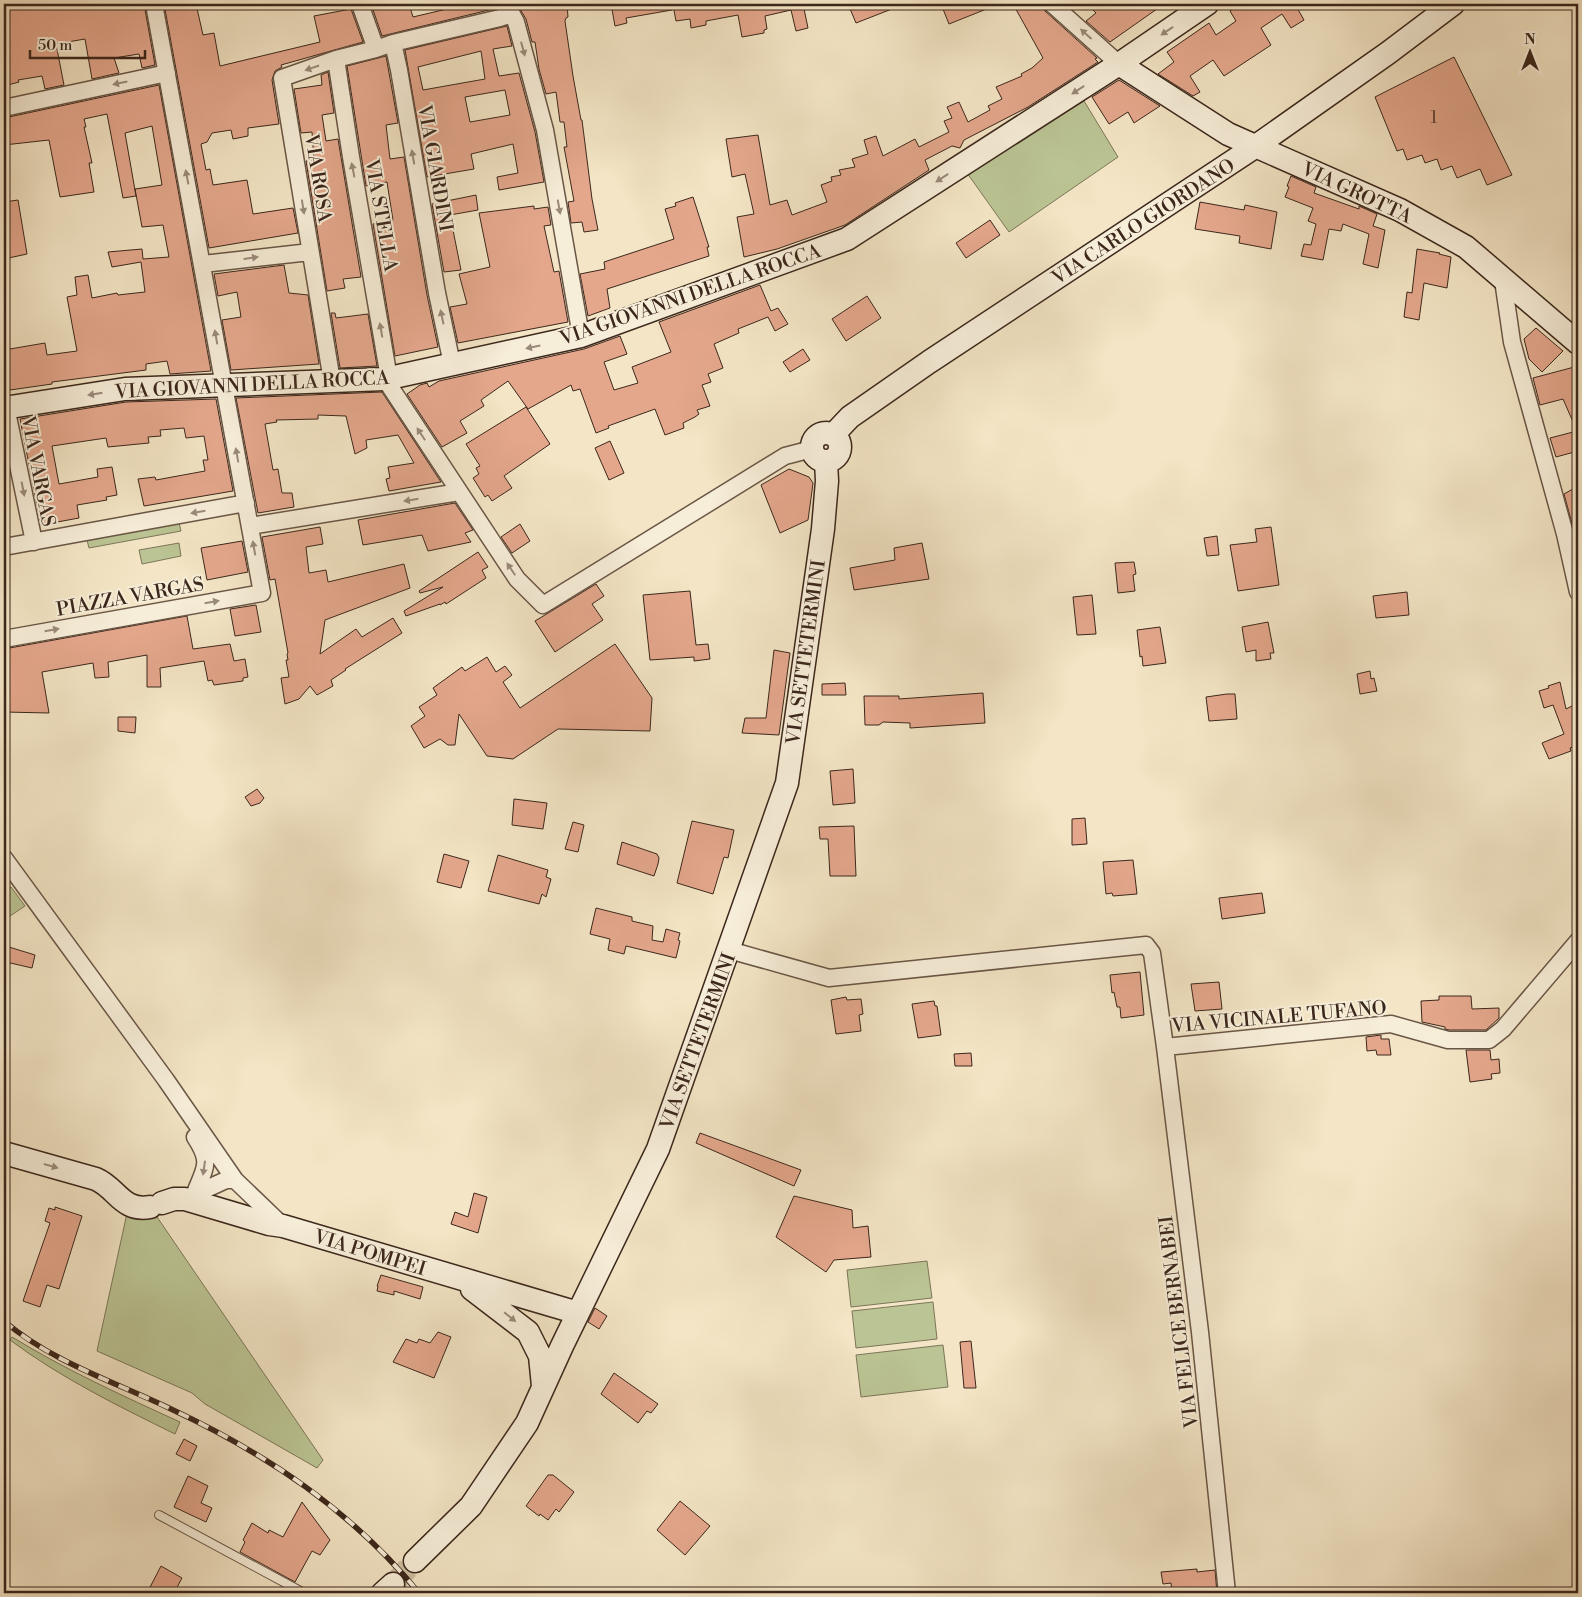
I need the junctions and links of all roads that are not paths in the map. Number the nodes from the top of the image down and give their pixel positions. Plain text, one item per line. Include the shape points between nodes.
1 (154, 4) edge
2 (360, 4) edge
3 (1052, 4) edge
4 (1207, 4) edge
5 (1453, 4) edge
6 (509, 9) edge
7 (393, 43) junction
8 (376, 49) junction
9 (336, 59) junction
10 (1119, 64) junction
11 (167, 73) junction
12 (4, 108) edge
13 (1256, 146) junction
14 (310, 252) junction
15 (203, 264) junction
16 (1503, 280) junction
17 (581, 336) junction
18 (1578, 344) edge
19 (452, 364) junction
20 (387, 378) junction
21 (332, 381) junction
22 (225, 385) junction
23 (5, 408) edge
24 (819, 455) junction
25 (459, 492) junction
26 (246, 503) junction
27 (250, 526) junction
28 (34, 542) junction
29 (4, 547) edge
30 (1578, 592) edge
31 (4, 639) edge
32 (4, 858) edge
33 (1578, 941) edge
34 (729, 950) junction
35 (1164, 1048) junction
36 (170, 1086) junction
37 (4, 1153) edge
38 (239, 1184) junction
39 (190, 1196) junction
40 (222, 1210) junction
41 (283, 1226) junction
42 (457, 1278) junction
43 (594, 1279) junction
44 (530, 1300) junction
45 (578, 1313) junction
46 (544, 1386) junction
47 (159, 1515) dead end
48 (415, 1561) tunnel mouth
49 (304, 1593) edge
50 (1227, 1593) edge

1 - 11 street
2 - 8 street
10 -> 3 street
4 -> 10 street, VIA GIOVANNI DELLA ROCCA
5 - 13 street, VIA CARLO GIORDANO
6 - 7 street via 500,18
6 -> 17 street via 516,22 545,130
7 - 8 street
19 -> 7 street, VIA GIARDINI
8 - 9 street, VIA ROSA
9 -> 14 street, VIA ROSA via 282,78
20 -> 9 street, VIA STELLA
10 - 13 street, VIA GROTTA via 1228,134
10 -> 17 street, VIA GIOVANNI DELLA ROCCA via 847,239
11 -> 12 street
15 -> 11 street
13 - 16 street, VIA GROTTA via 1400,210 1466,248
13 - 24 street, VIA CARLO GIORDANO via 850,417 833,435 839,442 839,451 834,458
15 -> 14 street
14 - 21 street, VIA ROSA
22 -> 15 street
16 - 18 street, VIA GROTTA
16 - 30 street via 1512,342
17 -> 19 street, VIA GIOVANNI DELLA ROCCA
19 - 20 street, VIA GIOVANNI DELLA ROCCA
20 - 21 street, VIA GIOVANNI DELLA ROCCA
25 -> 20 street
21 - 22 street, VIA GIOVANNI DELLA ROCCA
22 -> 23 street, VIA GIOVANNI DELLA ROCCA via 125,389
26 -> 22 street
23 -> 28 street, VIA VARGAS
24 -> 25 street via 785,456 544,605 517,579
24 - 34 street, VIA SETTETERMINI via 827,481 823,529 787,783
25 -> 27 street
26 - 27 street
26 -> 28 street
31 -> 27 street, PIAZZA VARGAS via 262,593
28 - 29 street
32 - 36 street
33 - 35 street, VIA VICINALE TUFANO via 1503,1029 1489,1040 1448,1040 1391,1024
34 - 35 street, VIA VICINALE TUFANO via 829,978 1146,945 1152,953
34 - 43 street, VIA SETTETERMINI via 658,1149
35 - 50 street, VIA FELICE BERNABEI via 1200,1332
36 - 38 street
36 -> 39 street via 182,1118 204,1152 206,1161 205,1173
37 -> 39 street, VIA POMPEI via 96,1179 128,1205 137,1208
38 - 39 street via 226,1180
38 - 40 street via 231,1204
38 - 41 street
39 - 40 street, VIA POMPEI
40 - 41 street, VIA POMPEI
41 - 42 street, VIA POMPEI
42 - 44 street, VIA POMPEI
42 -> 46 street via 528,1332 540,1356
43 - 44 street via 578,1292
43 - 45 street, VIA SETTETERMINI
44 - 45 street, VIA POMPEI
45 - 46 street, VIA SETTETERMINI
46 - 48 street, VIA SETTETERMINI via 526,1423 471,1506
47 - 49 lane

